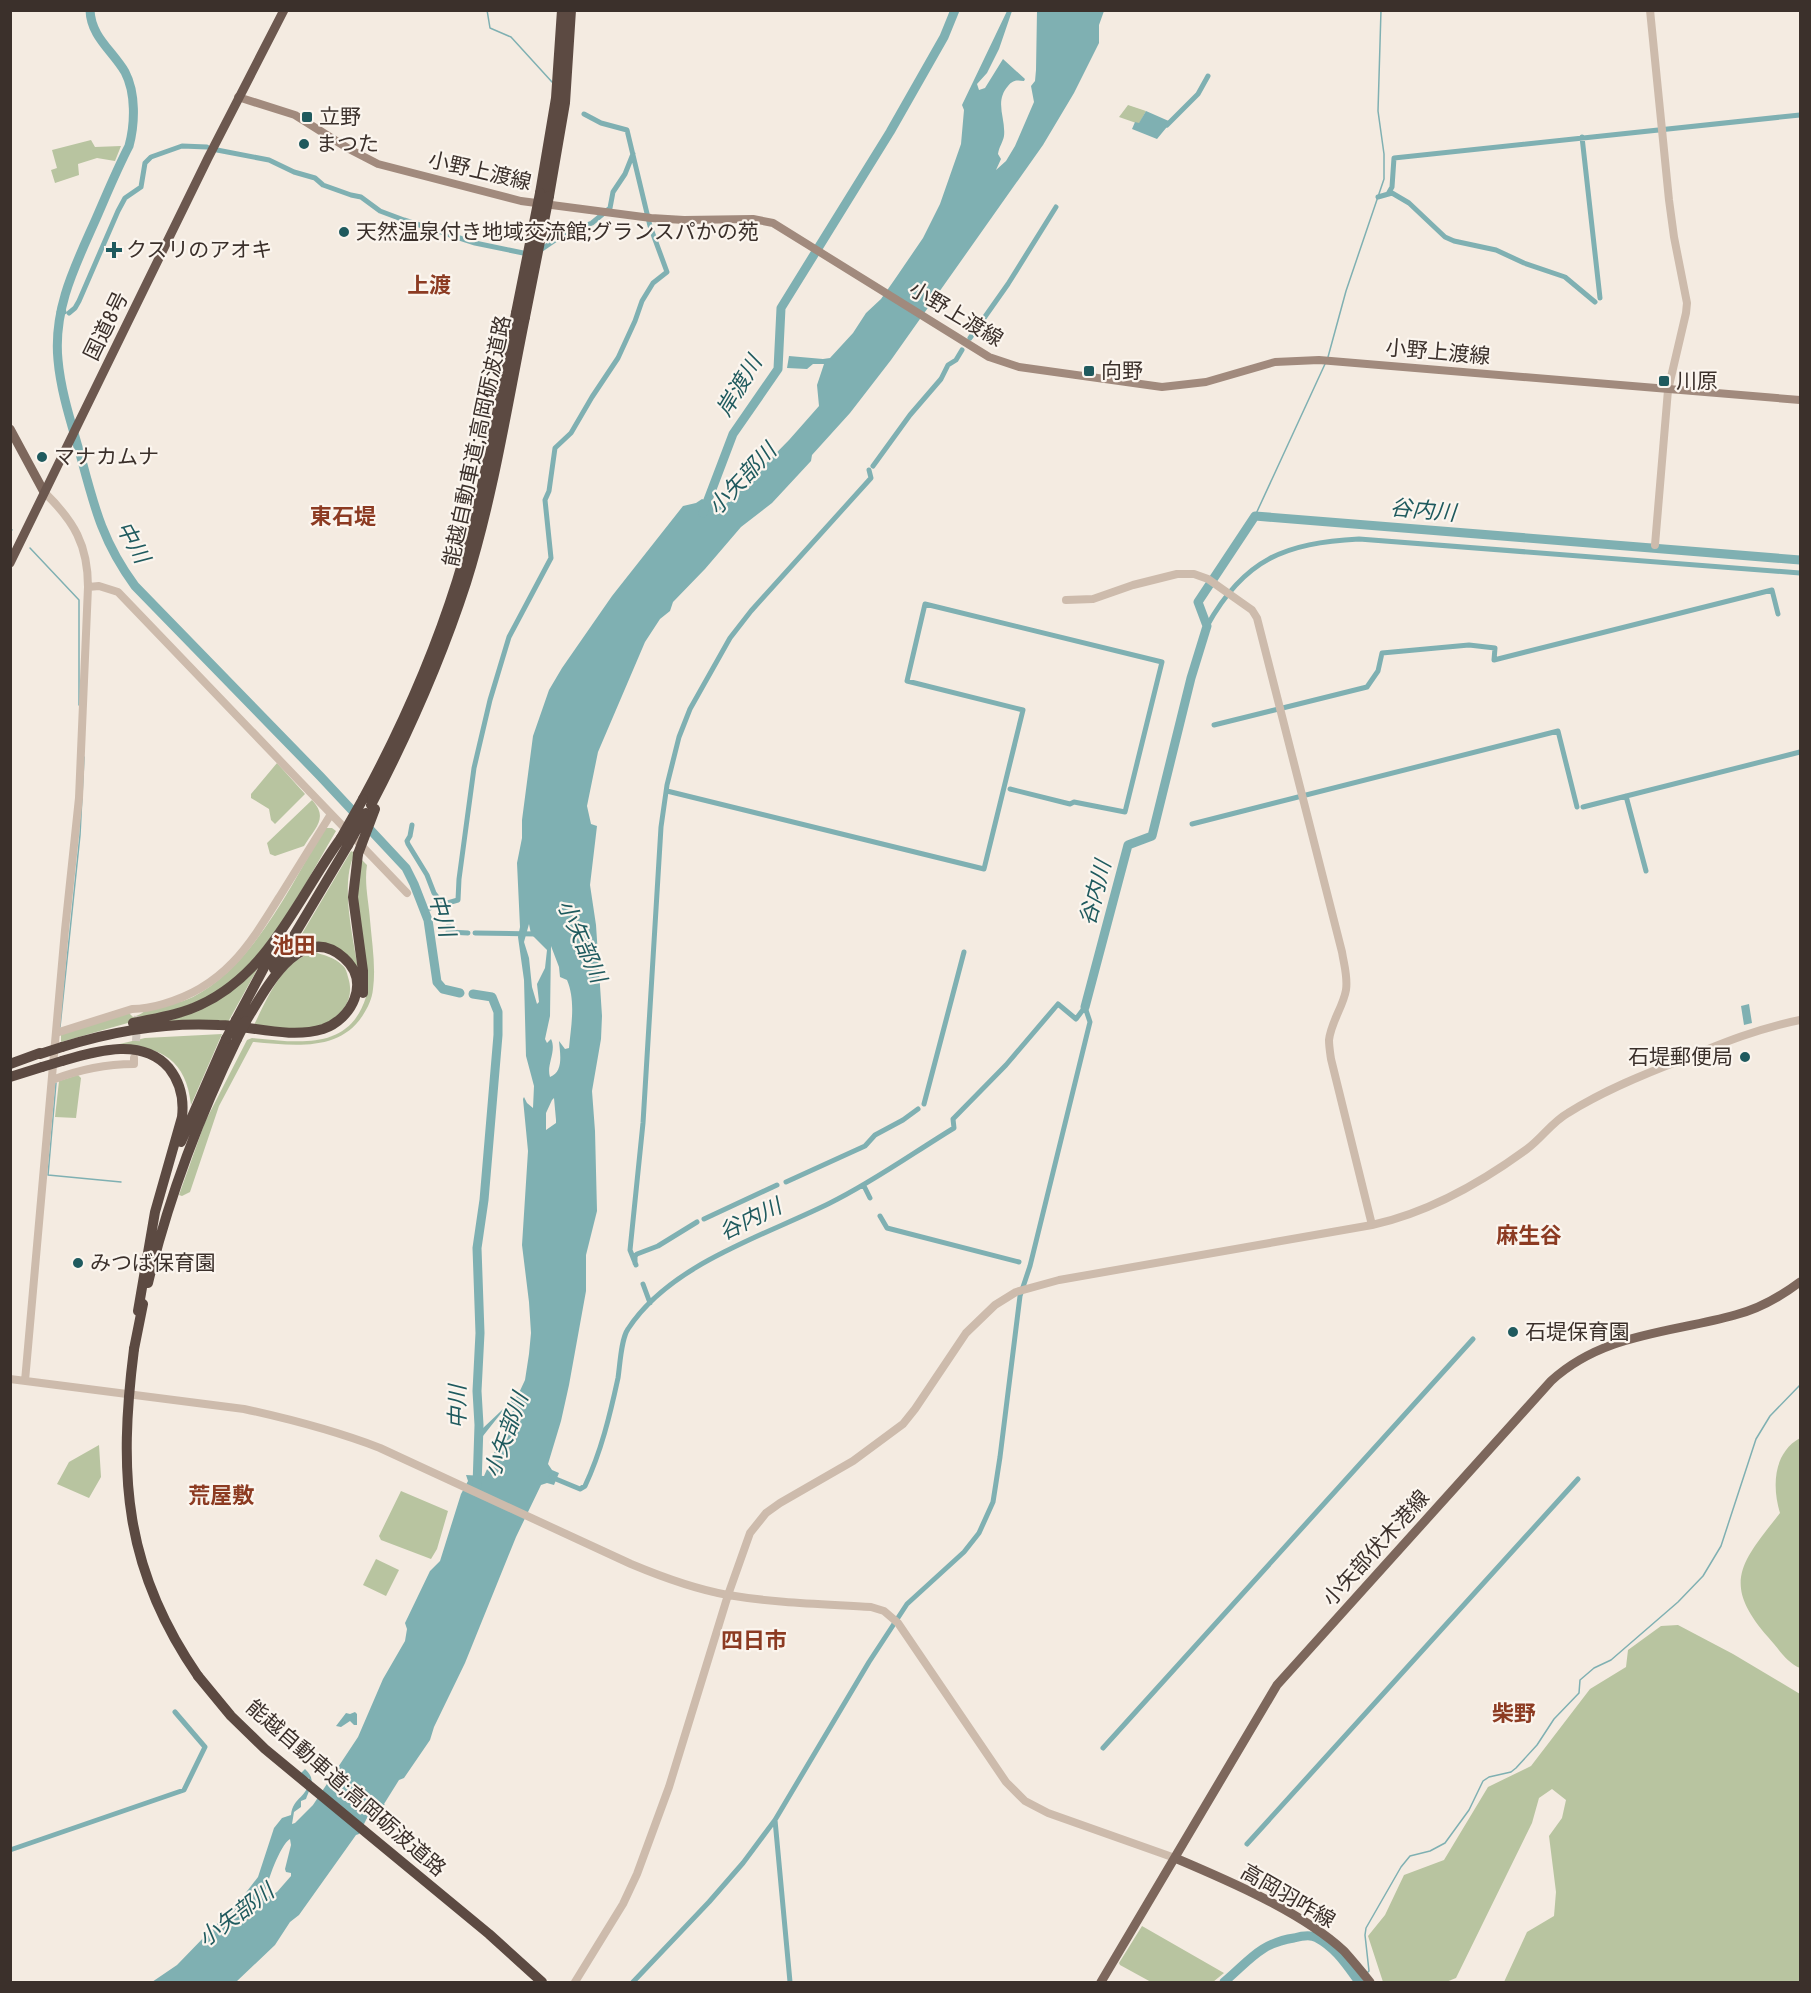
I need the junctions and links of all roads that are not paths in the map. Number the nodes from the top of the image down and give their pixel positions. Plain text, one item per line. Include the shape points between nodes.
1 (284, 10) edge
2 (562, 10) edge
3 (572, 10) edge
4 (1650, 10) edge
5 (238, 97) junction
6 (544, 195) junction
7 (520, 315) junction
8 (1668, 390) junction
9 (1800, 400) edge
10 (10, 429) edge
11 (44, 492) junction
12 (1655, 546) dead end
13 (10, 563) edge
14 (88, 587) junction
15 (1066, 600) dead end
16 (370, 804) junction
17 (331, 814) junction
18 (344, 842) junction
19 (407, 893) dead end
20 (1800, 1020) edge
21 (241, 1021) junction
22 (56, 1033) junction
23 (62, 1052) junction
24 (134, 1058) dead end
25 (41, 1059) junction
26 (14, 1063) edge
27 (10, 1075) edge
28 (52, 1080) junction
29 (168, 1184) junction
30 (1372, 1225) junction
31 (149, 1259) junction
32 (1800, 1282) edge
33 (134, 1349) junction
34 (10, 1379) edge
35 (25, 1381) junction
36 (728, 1595) junction
37 (1175, 1858) junction
38 (542, 1983) edge
39 (575, 1983) edge
40 (1101, 1983) edge
41 (1371, 1983) edge

1 - 5 highway, 国道8号
2 - 6 highway, 能越自動車道;高岡砺波道路
3 - 6 highway, 能越自動車道;高岡砺波道路 via 564,103
4 - 8 street via 1669,200 1687,303
5 - 8 main road, 小野上渡線 via 296,115 349,149 387,167 521,201 647,218 753,219 773,223 989,357 1019,367 1162,387 1206,382 1275,362 1319,360
5 - 11 highway, 国道8号
6 - 7 highway, 能越自動車道;高岡砺波道路, bridge
7 - 16 highway, 能越自動車道;高岡砺波道路 via 454,590
7 - 16 highway, 能越自動車道;高岡砺波道路 via 500,444 478,541 423,699 397,761
8 - 9 main road, 小野上渡線
8 - 12 street
10 - 11 main road
11 - 13 highway, 国道8号
11 - 14 street via 76,530 86,561
14 - 17 street via 118,592
14 - 22 street via 79,798
15 - 30 street via 1093,599 1177,574 1194,574 1211,581 1252,610 1257,618 1342,952 1346,989 1329,1040 1330,1059
16 - 18 highway, 能越自動車道;高岡砺波道路, bridge
16 - 23 highway, bridge via 353,884 364,988 358,1010 341,1027 319,1037 302,1039 218,1030 163,1032
17 - 19 street
17 - 22 street via 255,937 236,961 212,981 171,1002 139,1012 132,1009
18 - 21 highway, 能越自動車道;高岡砺波道路 via 282,956
18 - 23 highway via 270,946 237,982 187,1010 128,1025
20 - 30 street via 1756,1030 1628,1081 1565,1114 1528,1149 1481,1179 1412,1215
21 - 23 highway via 276,973 297,953 312,948 328,949 343,957 352,969 357,990 354,1004 345,1016 324,1028 296,1032 181,1024 128,1030
21 - 29 highway, 能越自動車道;高岡砺波道路, bridge
22 - 28 street
23 - 25 highway, bridge
23 - 29 highway via 133,1049 151,1053 172,1072 183,1108
24 - 28 street via 134,1064 108,1065
25 - 26 highway
25 - 27 highway
28 - 35 street
29 - 31 highway, 能越自動車道;高岡砺波道路
30 - 36 street via 1071,1278 1004,1298 976,1321 903,1424 867,1452 766,1513 750,1533
31 - 33 highway, 能越自動車道;高岡砺波道路
31 - 33 highway, 能越自動車道;高岡砺波道路
32 - 37 main road, 小矢部伏木港線 via 1765,1304 1735,1315 1642,1334 1609,1345 1551,1381 1277,1685
33 - 38 highway, 能越自動車道;高岡砺波道路, bridge via 126,1455 130,1506 152,1595 172,1636 198,1676 265,1749 489,1934
34 - 35 street
35 - 36 street via 244,1409 353,1438 668,1579
36 - 37 street via 884,1611 896,1621 1006,1782 1021,1798 1048,1813
36 - 39 street via 638,1874
37 - 40 main road, 小矢部伏木港線
37 - 41 main road, 高岡羽咋線 via 1296,1916 1343,1951

